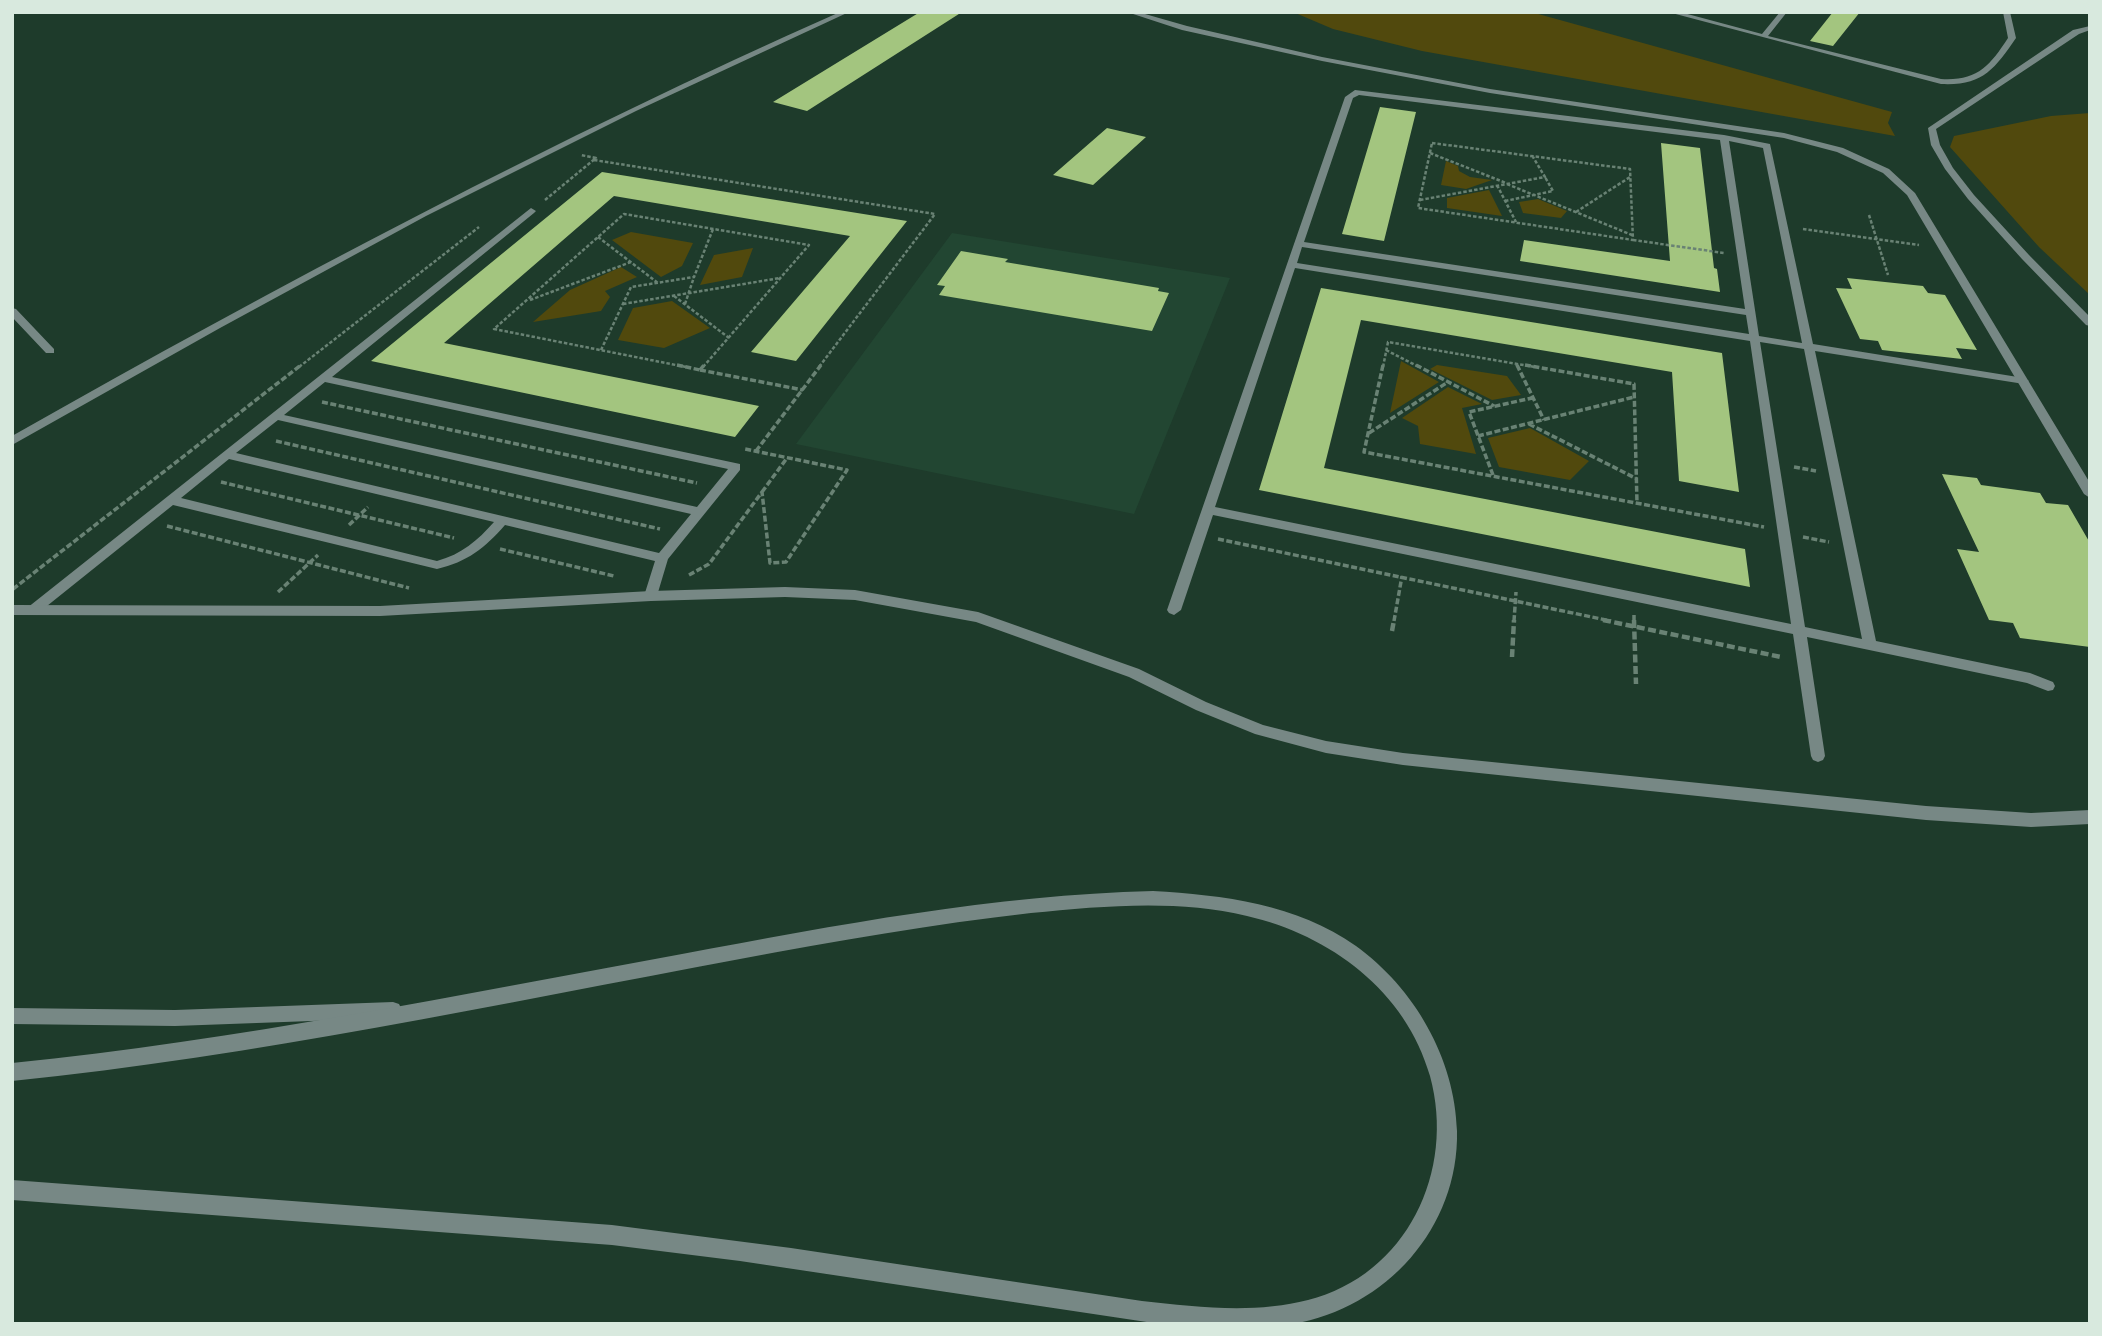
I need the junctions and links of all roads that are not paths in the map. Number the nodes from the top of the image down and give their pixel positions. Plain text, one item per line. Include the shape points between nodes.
1 (846, 12) edge
2 (1130, 12) edge
3 (1671, 12) edge
4 (1784, 12) edge
5 (2006, 12) edge
6 (2090, 27) edge
7 (1763, 36) junction
8 (1724, 138) junction
9 (531, 211) dead end
10 (1299, 244) junction
11 (1292, 265) junction
12 (12, 311) edge
13 (1751, 313) junction
14 (2090, 323) edge
15 (1755, 339) junction
16 (1809, 347) junction
17 (50, 351) dead end
18 (323, 378) junction
19 (2024, 381) junction
20 (275, 416) junction
21 (12, 442) edge
22 (227, 454) junction
23 (2090, 494) edge
24 (171, 500) junction
25 (1208, 510) junction
26 (700, 512) junction
27 (503, 520) junction
28 (662, 558) junction
29 (651, 596) junction
30 (12, 610) edge
31 (1174, 610) dead end
32 (32, 611) junction
33 (1799, 631) junction
34 (1870, 645) junction
35 (2048, 686) dead end
36 (1818, 756) dead end
37 (2090, 817) edge
38 (422, 1009) junction
39 (12, 1016) edge
40 (12, 1072) edge
41 (12, 1190) edge

1 - 21 street via 549,150 179,345
2 - 19 street via 1322,59 1490,91 1784,136 1840,150 1886,171 1911,192
3 - 7 street
4 - 7 street
5 - 7 street via 2012,38 1996,62 1968,83 1924,79
6 - 14 street via 1932,128 1930,136 1938,155 1974,203
8 - 10 street via 1359,92 1349,97
8 - 13 street
8 - 16 street via 1767,146
9 - 18 street
10 - 11 street
10 - 13 street
11 - 15 street
11 - 25 street
12 - 17 street
13 - 15 street
15 - 16 street
15 - 33 street
16 - 19 street
16 - 34 street
18 - 20 street
18 - 26 street via 736,467
19 - 23 street
20 - 22 street
20 - 26 street
22 - 24 street
22 - 27 street
24 - 27 street via 437,565 474,552
24 - 32 street
25 - 31 street
25 - 33 street
26 - 28 street
27 - 28 street
28 - 29 street
29 - 32 street via 380,611
29 - 37 street via 855,595 978,617 1134,673 1260,730 1326,747 1403,759 1926,813 2032,820
30 - 32 street
33 - 34 street
33 - 36 street
34 - 35 street via 2030,678
38 - 39 street via 174,1018
38 - 40 street via 233,1044
38 - 41 street via 888,924 1088,899 1217,901 1308,927 1362,960 1386,982 1424,1037 1437,1069 1448,1135 1445,1169 1436,1202 1420,1232 1399,1260 1373,1283 1342,1300 1307,1311 1205,1319 633,1237

